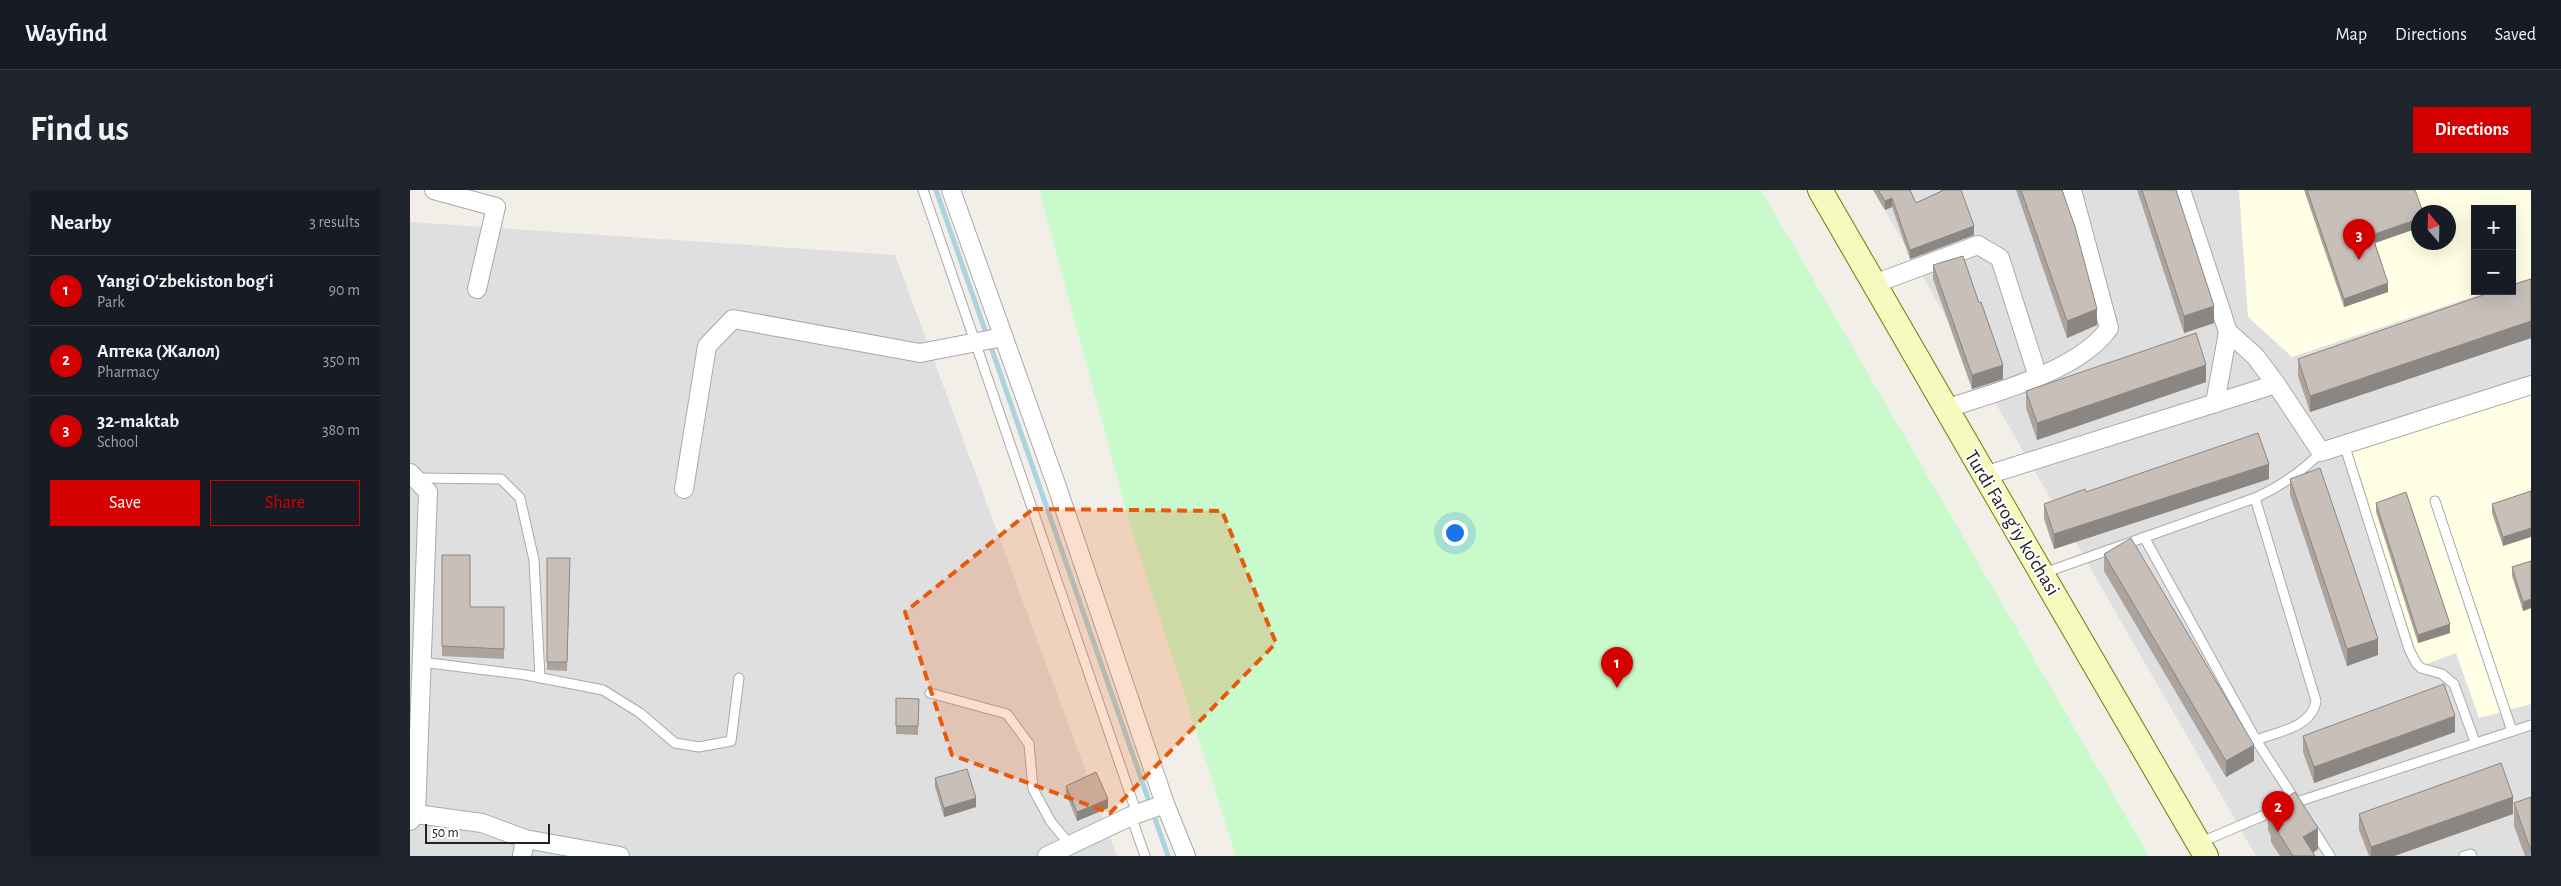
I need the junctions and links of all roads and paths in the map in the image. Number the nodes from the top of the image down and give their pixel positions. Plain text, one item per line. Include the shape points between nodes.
1 (434, 190) edge
2 (923, 190) edge
3 (951, 190) edge
4 (1820, 190) edge
5 (2072, 190) edge
6 (2181, 190) edge
7 (1874, 284) junction
8 (477, 289) dead end
9 (2228, 332) junction
10 (989, 340) junction
11 (2038, 377) junction
12 (2276, 384) junction
13 (2531, 385) edge
14 (2215, 403) junction
15 (1945, 410) junction
16 (2344, 444) junction
17 (2321, 452) junction
18 (412, 476) edge
19 (1984, 476) junction
20 (684, 489) dead end
21 (2255, 498) junction
22 (2435, 502) dead end
23 (2144, 537) junction
24 (2043, 574) junction
25 (421, 662) junction
26 (540, 678) junction
27 (739, 678) dead end
28 (930, 692) dead end
29 (2531, 724) edge
30 (2512, 731) junction
31 (2256, 740) junction
32 (2475, 742) junction
33 (1165, 804) junction
34 (2301, 810) junction
35 (1136, 814) junction
36 (413, 817) edge
37 (1071, 846) junction
38 (524, 848) edge
39 (2202, 850) edge
40 (620, 856) edge
41 (1048, 856) edge
42 (1145, 856) edge
43 (1186, 856) edge
44 (2330, 856) edge
45 (2464, 856) edge
46 (2472, 856) edge

1 - 8 street via 496,207
2 - 10 lane
3 - 10 street
4 - 7 main road, Turdi Farog'iy ko'chasi
5 - 11 street via 2108,328 2088,351
6 - 9 street
7 - 11 street via 1978,245 2000,258
7 - 15 main road, Turdi Farog'iy ko'chasi
9 - 12 street via 2256,356
9 - 14 street
10 - 20 street via 920,353 733,319 707,346
10 - 33 street
10 - 35 lane
11 - 15 street
12 - 14 street
12 - 17 street
13 - 16 street
14 - 19 street
15 - 19 main road, Turdi Farog'iy ko'chasi
16 - 17 street
16 - 32 lane via 2409,649 2421,668 2442,674 2454,684
17 - 21 lane via 2296,476
18 - 25 street via 428,492
18 - 26 lane via 501,479 520,498 534,560
19 - 24 main road, Turdi Farog'iy ko'chasi
21 - 23 lane
21 - 31 lane via 2316,700 2315,710 2305,722
22 - 30 lane
23 - 24 lane
23 - 31 lane
24 - 39 main road, Turdi Farog'iy ko'chasi
25 - 26 lane
25 - 36 street
26 - 27 lane via 603,690 640,713 675,743 699,747 731,740
28 - 37 lane via 1007,714 1029,744 1033,788 1052,822
29 - 30 lane
30 - 32 lane
31 - 34 lane
32 - 34 lane
33 - 35 street
33 - 43 street
34 - 39 lane
34 - 44 lane
35 - 37 street
35 - 42 lane
36 - 38 street via 482,823
37 - 41 street
38 - 40 street
45 - 46 lane

